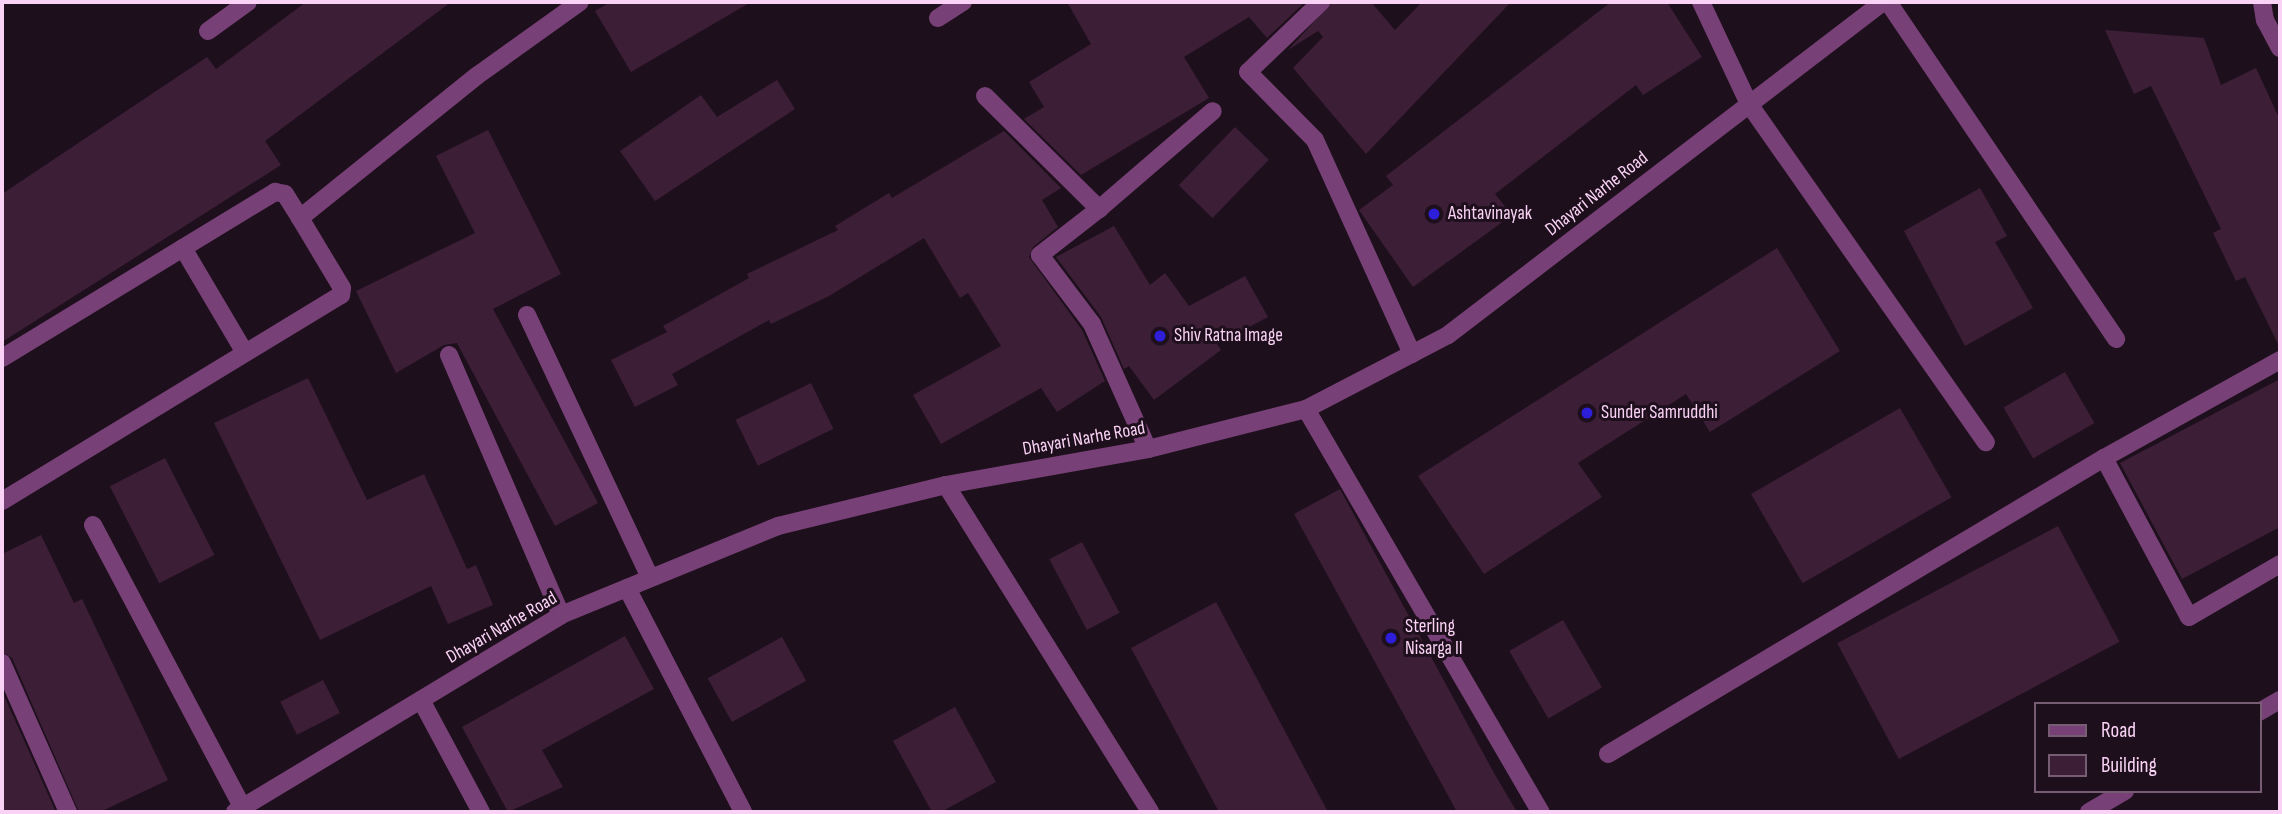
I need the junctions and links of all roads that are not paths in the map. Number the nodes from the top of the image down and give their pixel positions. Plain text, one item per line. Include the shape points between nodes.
1 (248, 2) edge
2 (580, 2) edge
3 (963, 2) edge
4 (1321, 2) edge
5 (1701, 2) edge
6 (1885, 2) edge
7 (2262, 2) edge
8 (938, 18) dead end
9 (208, 31) dead end
10 (2280, 48) edge
11 (985, 96) dead end
12 (1749, 104) junction
13 (1213, 111) dead end
14 (1099, 209) junction
15 (300, 218) junction
16 (183, 248) junction
17 (527, 315) dead end
18 (2116, 339) dead end
19 (244, 351) junction
20 (1412, 354) junction
21 (449, 355) dead end
22 (2, 358) edge
23 (2280, 360) edge
24 (1306, 409) junction
25 (1986, 442) dead end
26 (1148, 449) junction
27 (2104, 458) junction
28 (946, 485) junction
29 (2, 501) edge
30 (93, 525) dead end
31 (2280, 564) edge
32 (650, 578) junction
33 (627, 588) junction
34 (561, 615) junction
35 (2, 663) edge
36 (421, 700) junction
37 (2280, 700) edge
38 (2261, 711) edge
39 (1608, 754) dead end
40 (2122, 793) edge
41 (239, 810) edge
42 (68, 812) edge
43 (481, 812) edge
44 (743, 812) edge
45 (1150, 812) edge
46 (1541, 812) edge
47 (2090, 812) edge

1 - 9 street
2 - 15 street via 478,75
3 - 8 street
4 - 20 street via 1248,72 1315,140
5 - 12 street
6 - 12 street, Dhayari Narhe Road
6 - 18 street
7 - 10 street via 2265,20
11 - 14 street
12 - 20 street, Dhayari Narhe Road via 1448,335
12 - 25 street
13 - 14 street
14 - 26 street via 1040,255 1092,324
15 - 16 street via 285,194 275,192
15 - 19 street via 342,292
16 - 19 street
16 - 22 street
17 - 32 street
19 - 29 street
20 - 24 street, Dhayari Narhe Road
21 - 34 street
23 - 27 street
24 - 26 street, Dhayari Narhe Road
24 - 46 street
26 - 28 street, Dhayari Narhe Road
27 - 31 street via 2189,617
27 - 39 street
28 - 32 street, Dhayari Narhe Road via 779,526
28 - 45 street
30 - 41 street
32 - 33 street, Dhayari Narhe Road
33 - 34 street, Dhayari Narhe Road
33 - 44 street
34 - 36 street, Dhayari Narhe Road
35 - 42 street
36 - 41 street, Dhayari Narhe Road
36 - 43 street
37 - 38 street
40 - 47 street

